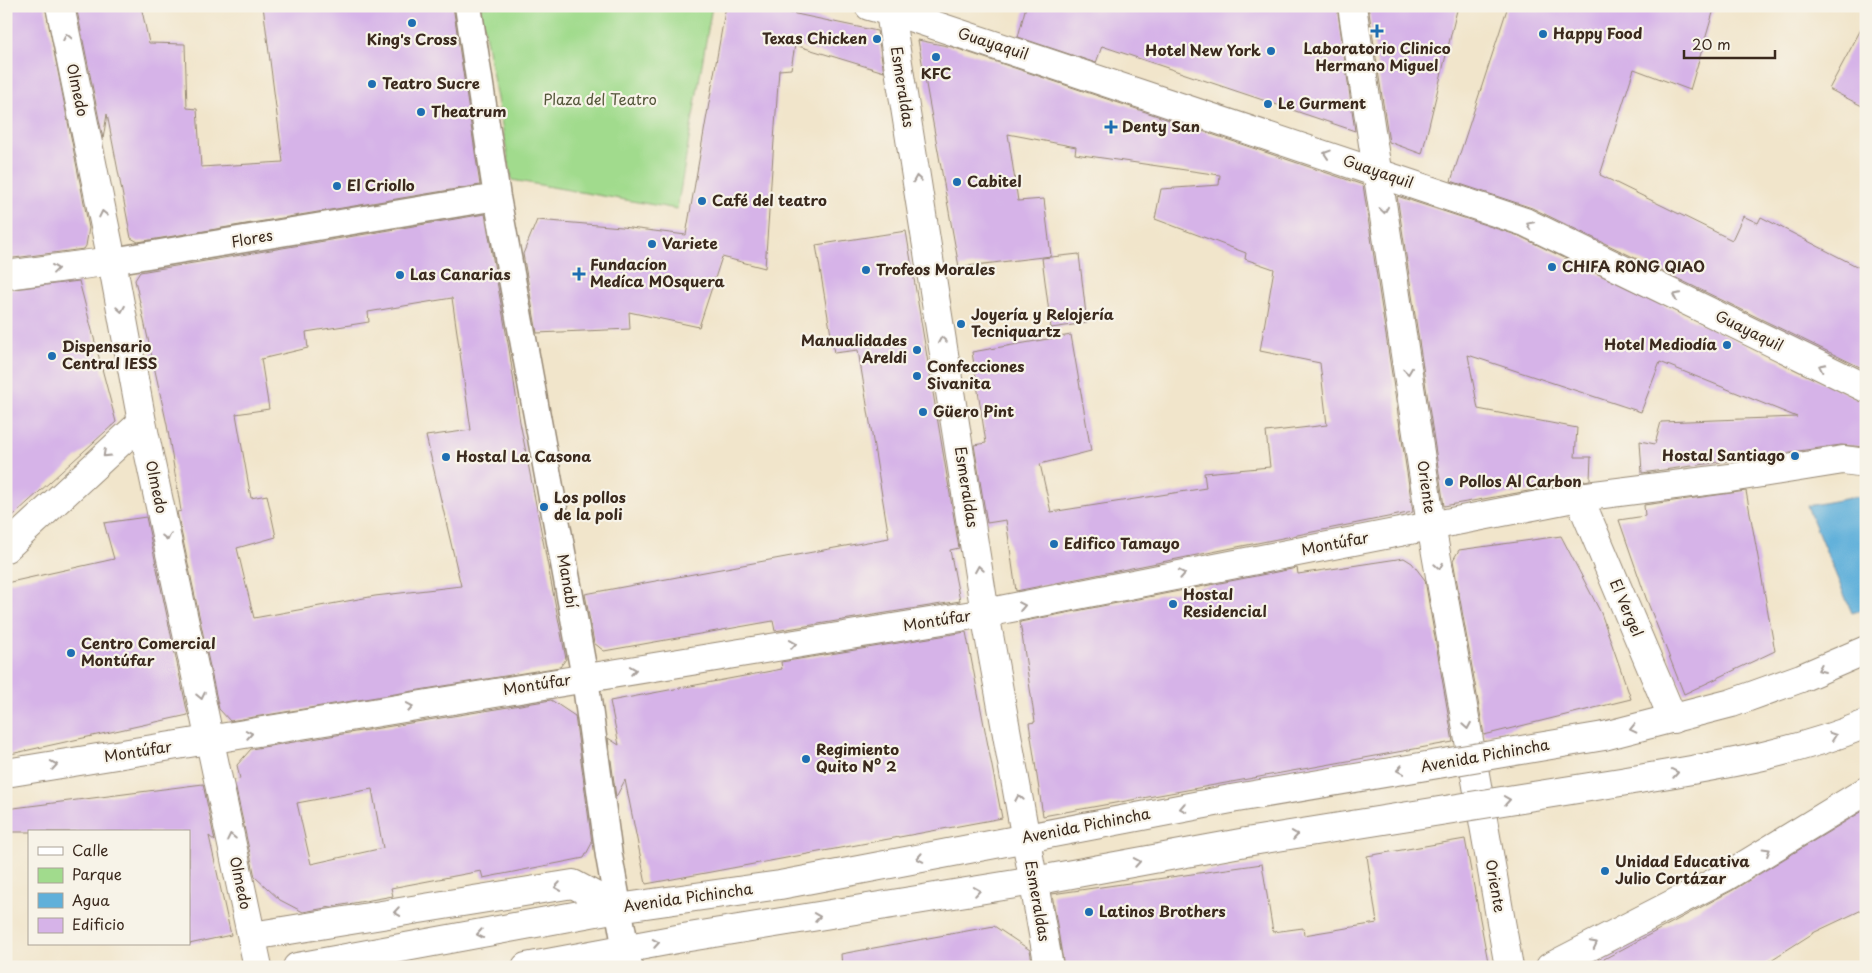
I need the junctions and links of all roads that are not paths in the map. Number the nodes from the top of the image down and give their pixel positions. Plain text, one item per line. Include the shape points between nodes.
1 (60, 6) edge
2 (468, 6) edge
3 (1352, 6) edge
4 (883, 8) edge
5 (1379, 171) junction
6 (497, 197) junction
7 (112, 261) junction
8 (6, 274) edge
9 (1866, 388) edge
10 (142, 422) junction
11 (1866, 463) edge
12 (1579, 497) junction
13 (1431, 525) junction
14 (6, 548) edge
15 (985, 613) junction
16 (1866, 650) edge
17 (585, 678) junction
18 (1673, 719) junction
19 (1866, 724) edge
20 (211, 740) junction
21 (6, 773) edge
22 (1866, 791) edge
23 (1026, 838) junction
24 (1034, 881) junction
25 (618, 908) junction
26 (252, 936) junction
27 (627, 958) edge
28 (532, 965) edge
29 (258, 967) edge
30 (297, 967) edge
31 (1049, 967) edge
32 (1509, 967) edge
33 (1550, 967) edge

7 -> 1 street, Olmedo
2 - 6 street, Manabí
3 - 5 street, Oriente
5 -> 4 street, Guayaquil
15 -> 4 street, Esmeraldas
9 -> 5 street, Guayaquil via 1525,222
5 -> 13 street, Oriente
6 - 7 street, Flores
6 - 17 street, Manabí
8 -> 7 street, Flores
7 -> 10 street, Olmedo
10 -> 14 street
10 -> 20 street, Olmedo
11 - 12 street, Montúfar via 1843,460
12 - 13 street, Montúfar
12 - 18 street, El Vergel
15 -> 13 street, Montúfar
13 -> 32 street, Oriente
17 -> 15 street, Montúfar
23 -> 15 street, Esmeraldas
16 -> 18 street, Avenida Pichincha via 1732,703
20 -> 17 street, Montúfar
17 - 25 street, Manabí
18 -> 23 street, Avenida Pichincha, bridge via 1604,736 1231,799
24 -> 19 street, bridge via 1246,842 1761,758
21 -> 20 street, Montúfar
26 -> 20 street, Olmedo
33 -> 22 street via 1725,876
23 - 24 street, Esmeraldas
23 -> 25 street, Avenida Pichincha via 780,885
27 -> 24 street
24 - 31 street, Esmeraldas
25 -> 26 street via 573,884
25 - 27 street, Manabí
25 -> 30 street, Avenida Pichincha
26 - 29 street, Olmedo
27 - 28 street

